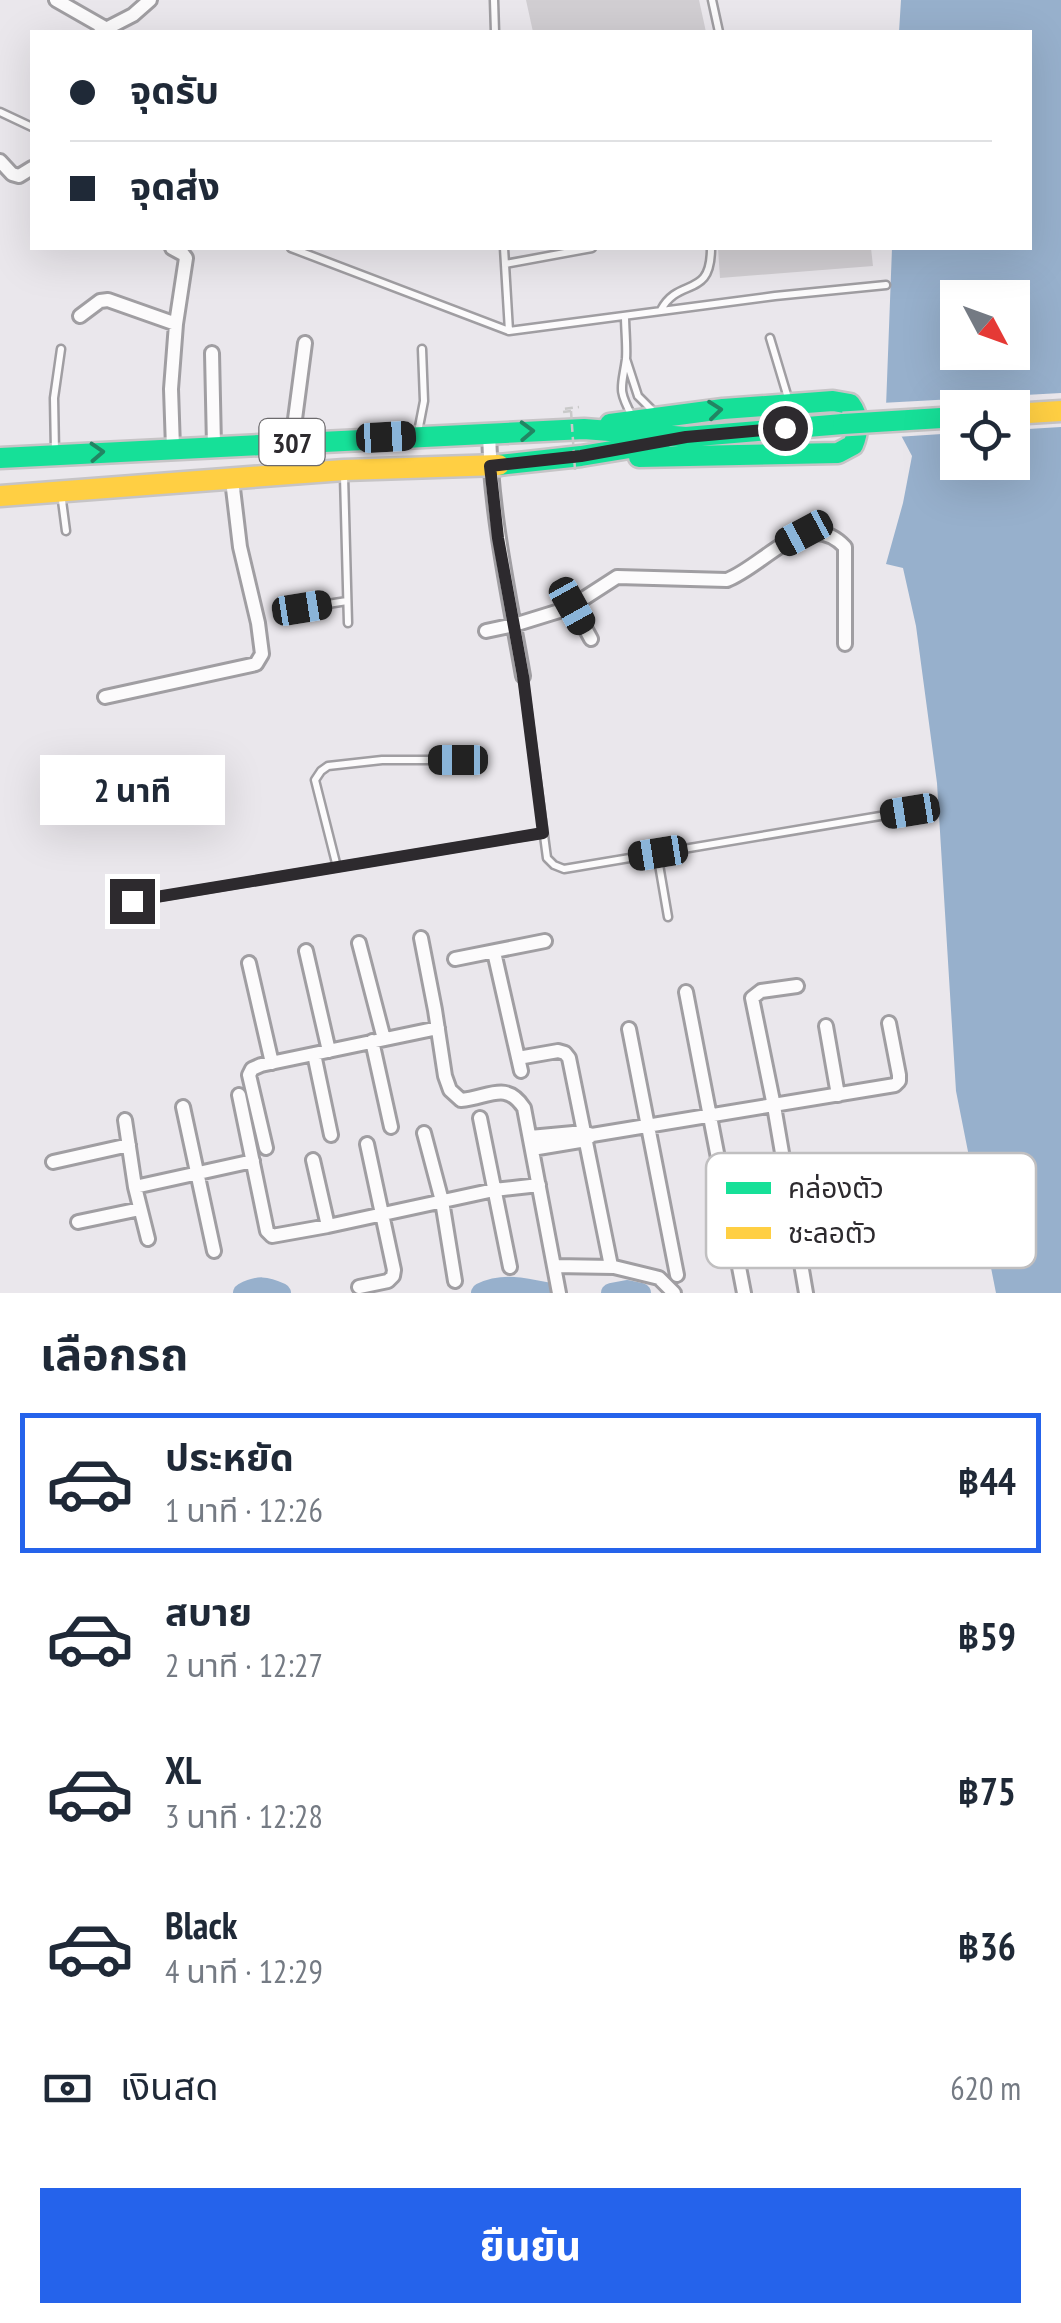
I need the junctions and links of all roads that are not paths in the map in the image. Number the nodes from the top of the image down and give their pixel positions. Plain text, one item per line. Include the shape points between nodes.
1 (56, 0) edge
2 (150, 0) edge
3 (494, 0) edge
4 (712, 0) edge
5 (103, 30) edge
6 (495, 30) edge
7 (719, 30) edge
8 (0, 112) edge
9 (30, 126) edge
10 (0, 161) edge
11 (30, 169) edge
12 (176, 250) edge
13 (295, 250) edge
14 (504, 250) edge
15 (711, 250) edge
16 (551, 252) edge
17 (505, 264) junction
18 (886, 285) dead end
19 (660, 312) junction
20 (80, 316) dead end
21 (625, 316) junction
22 (176, 324) junction
23 (510, 331) junction
24 (770, 338) dead end
25 (306, 343) dead end
26 (62, 349) dead end
27 (422, 349) dead end
28 (212, 352) dead end
29 (626, 358) junction
30 (790, 404) junction
31 (1061, 411) edge
32 (1030, 413) edge
33 (658, 417) junction
34 (940, 418) edge
35 (634, 420) junction
36 (584, 429) junction
37 (489, 432) junction
38 (417, 436) junction
39 (686, 437) junction
40 (292, 442) junction
41 (214, 446) junction
42 (173, 448) junction
43 (55, 454) junction
44 (0, 458) edge
45 (578, 463) junction
46 (490, 466) junction
47 (344, 470) junction
48 (232, 480) junction
49 (61, 492) junction
50 (0, 496) edge
51 (66, 530) dead end
52 (347, 601) junction
53 (572, 606) junction
54 (302, 608) dead end
55 (348, 624) dead end
56 (514, 625) junction
57 (486, 631) dead end
58 (591, 639) dead end
59 (845, 644) dead end
60 (523, 676) joint
61 (104, 696) dead end
62 (458, 760) dead end
63 (910, 811) dead end
64 (543, 833) junction
65 (658, 853) junction
66 (337, 867) junction
67 (132, 901) dead end
68 (668, 918) dead end
69 (421, 938) dead end
70 (545, 940) dead end
71 (360, 943) dead end
72 (306, 951) dead end
73 (494, 952) junction
74 (456, 959) dead end
75 (249, 963) dead end
76 (796, 986) dead end
77 (686, 992) dead end
78 (889, 1022) dead end
79 (826, 1026) dead end
80 (438, 1028) junction
81 (629, 1029) dead end
82 (378, 1040) junction
83 (329, 1051) junction
84 (314, 1054) junction
85 (272, 1063) junction
86 (838, 1095) junction
87 (239, 1096) dead end
88 (184, 1106) dead end
89 (774, 1106) junction
90 (711, 1116) junction
91 (480, 1118) dead end
92 (126, 1120) dead end
93 (392, 1127) dead end
94 (648, 1127) junction
95 (424, 1133) dead end
96 (331, 1135) dead end
97 (587, 1135) junction
98 (531, 1143) junction
99 (367, 1144) dead end
100 (129, 1145) junction
101 (266, 1148) dead end
102 (718, 1153) edge
103 (782, 1153) edge
104 (313, 1160) dead end
105 (253, 1161) junction
106 (53, 1162) dead end
107 (197, 1173) junction
108 (539, 1185) junction
109 (135, 1187) junction
110 (494, 1190) junction
111 (442, 1202) junction
112 (140, 1208) junction
113 (383, 1214) junction
114 (78, 1222) dead end
115 (328, 1226) junction
116 (148, 1239) dead end
117 (214, 1251) dead end
118 (611, 1266) junction
119 (510, 1267) dead end
120 (739, 1268) edge
121 (802, 1268) edge
122 (555, 1269) junction
123 (677, 1274) dead end
124 (456, 1281) dead end
125 (359, 1287) dead end
126 (559, 1293) edge
127 (674, 1293) edge
128 (744, 1293) edge
129 (806, 1293) edge

1 - 5 street
2 - 5 street
3 - 6 lane
4 - 7 lane
8 - 9 lane
10 - 11 street via 19,176
12 - 22 street via 186,258
13 - 23 lane
14 - 17 lane
15 - 19 lane via 702,282 674,294
16 - 17 lane
17 - 23 lane
18 - 19 lane
19 - 21 lane
20 - 22 street via 108,300
21 - 23 lane
21 - 29 lane
22 - 42 street
24 - 30 lane
25 - 40 street
26 - 43 lane
27 - 38 lane
28 - 41 street
29 - 33 lane via 638,396
29 - 35 lane via 621,396
33 -> 30 main road
30 - 45 main road via 850,404 857,417 854,443 844,451 812,454
31 - 32 main road
33 - 35 main road
34 - 39 main road, 307, bridge
35 - 36 main road
37 -> 36 main road, 307
36 - 39 main road, 307
37 - 38 main road, 307
37 - 46 street
38 - 40 main road, 307
39 - 45 main road, 307
40 - 41 main road, 307
41 - 42 main road, 307
43 -> 42 main road, 307
43 - 44 main road, 307
45 - 46 main road, 307
46 - 47 main road, 307
46 - 56 street
47 - 48 main road, 307
47 - 52 lane
48 - 49 main road, 307
48 - 61 street via 259,660
49 - 50 main road, 307
49 - 51 lane
52 - 54 lane
52 - 55 lane
53 - 56 street
53 - 58 street
53 - 59 street via 617,577 727,580 804,533 824,532 844,547
56 - 57 street
56 - 60 street
60 - 64 lane
62 - 66 lane via 382,760 321,771 315,780
63 - 65 lane
64 - 65 lane via 547,858 564,869
64 - 66 lane
65 - 68 lane
66 - 67 lane
69 - 80 street
70 - 73 street
71 - 82 street
72 - 83 street
73 - 74 street
73 - 97 street via 520,1065 565,1052
75 - 85 street
76 - 89 street via 752,998
77 - 90 street
78 - 86 street via 899,1081
79 - 86 street
80 - 82 street
80 - 98 street via 455,1097 506,1091 516,1096
81 - 94 street
82 - 83 street
82 - 93 street
83 - 84 street
84 - 85 street
84 - 96 street
85 - 101 street via 249,1075
86 - 89 street
87 - 105 street
88 - 107 street
89 - 90 street
89 - 103 street
90 - 94 street
90 - 102 street
91 - 110 street
92 - 100 street
94 - 97 street
94 - 123 street
95 - 111 street
97 - 98 street
97 - 118 street
98 - 108 street
99 - 113 street
100 - 106 street
100 - 109 street
104 - 115 street
105 - 107 street
105 - 115 street via 272,1236
107 - 109 street
107 - 117 street
108 - 110 street
108 - 122 street
109 - 112 street
110 - 111 street
110 - 119 street
111 - 113 street
111 - 124 street
112 - 114 street
112 - 116 street
113 - 115 street
113 - 125 street via 393,1276
118 - 122 street
118 - 127 street via 659,1278
120 - 128 street
121 - 129 street
122 - 126 street

